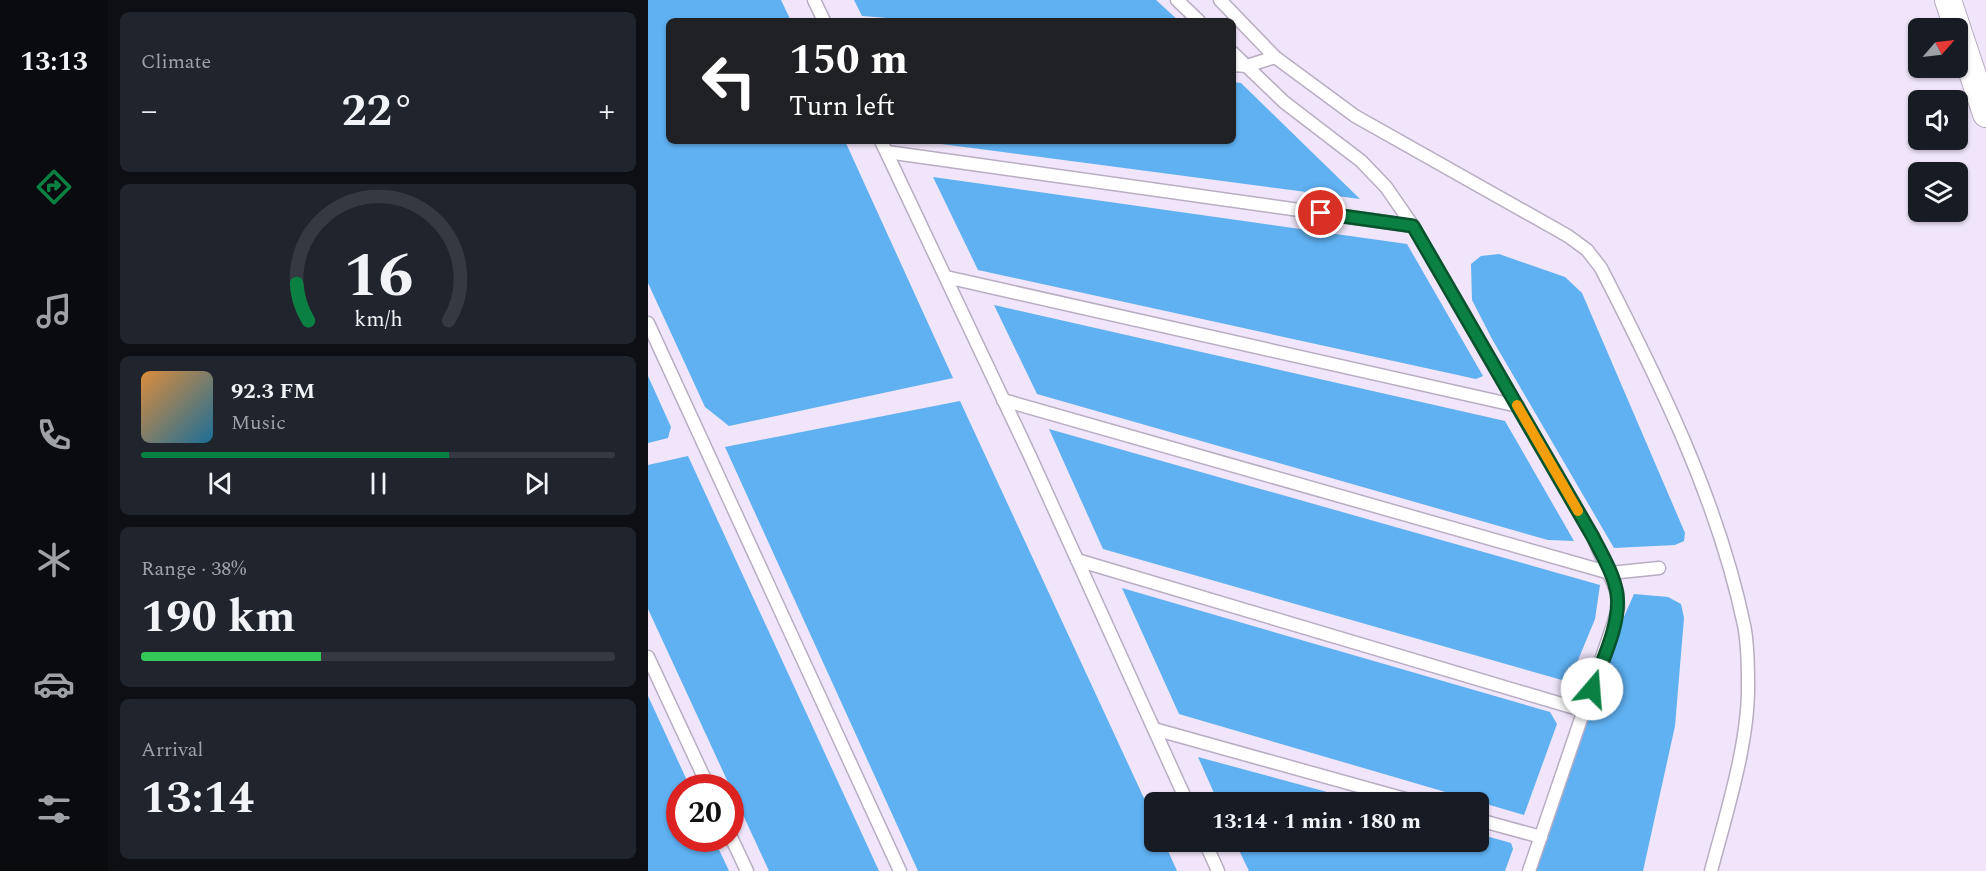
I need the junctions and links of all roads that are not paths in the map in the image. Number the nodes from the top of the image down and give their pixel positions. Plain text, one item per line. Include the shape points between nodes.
1 (814, 0) edge
2 (1177, 0) edge
3 (1220, 0) edge
4 (1948, 0) edge
5 (823, 18) edge
6 (1196, 18) edge
7 (1236, 56) edge
8 (1275, 57) junction
9 (1236, 65) edge
10 (1247, 66) junction
11 (1986, 114) edge
12 (884, 147) edge
13 (1413, 226) junction
14 (946, 277) junction
15 (648, 323) edge
16 (1003, 400) junction
17 (1518, 406) junction
18 (1077, 560) junction
19 (1659, 568) dead end
20 (1610, 573) junction
21 (648, 657) edge
22 (1585, 711) junction
23 (1154, 729) junction
24 (702, 774) edge
25 (1182, 792) edge
26 (1380, 792) edge
27 (1489, 823) edge
28 (1540, 837) junction
29 (738, 852) edge
30 (1209, 852) edge
31 (747, 871) edge
32 (900, 871) edge
33 (1218, 871) edge
34 (1528, 871) edge
35 (1711, 871) edge

1 - 5 lane
2 - 6 lane
3 - 8 lane
4 - 11 street
7 - 10 lane
8 - 10 lane
8 - 35 lane via 1355,116 1568,236 1587,250 1601,268 1688,451 1745,627 1748,687 1741,748
9 - 10 lane
10 - 13 lane via 1284,102 1361,161 1386,187
12 - 13 lane
12 - 14 lane
13 - 17 lane
14 - 16 lane
14 - 17 lane
15 - 32 lane
16 - 18 lane
16 - 20 lane
17 - 20 lane
18 - 22 lane
18 - 23 lane
19 - 20 lane
20 - 22 lane via 1618,608
21 - 24 lane
22 - 28 lane
23 - 25 lane
23 - 26 lane
27 - 28 lane
28 - 34 lane
29 - 31 lane
30 - 33 lane

